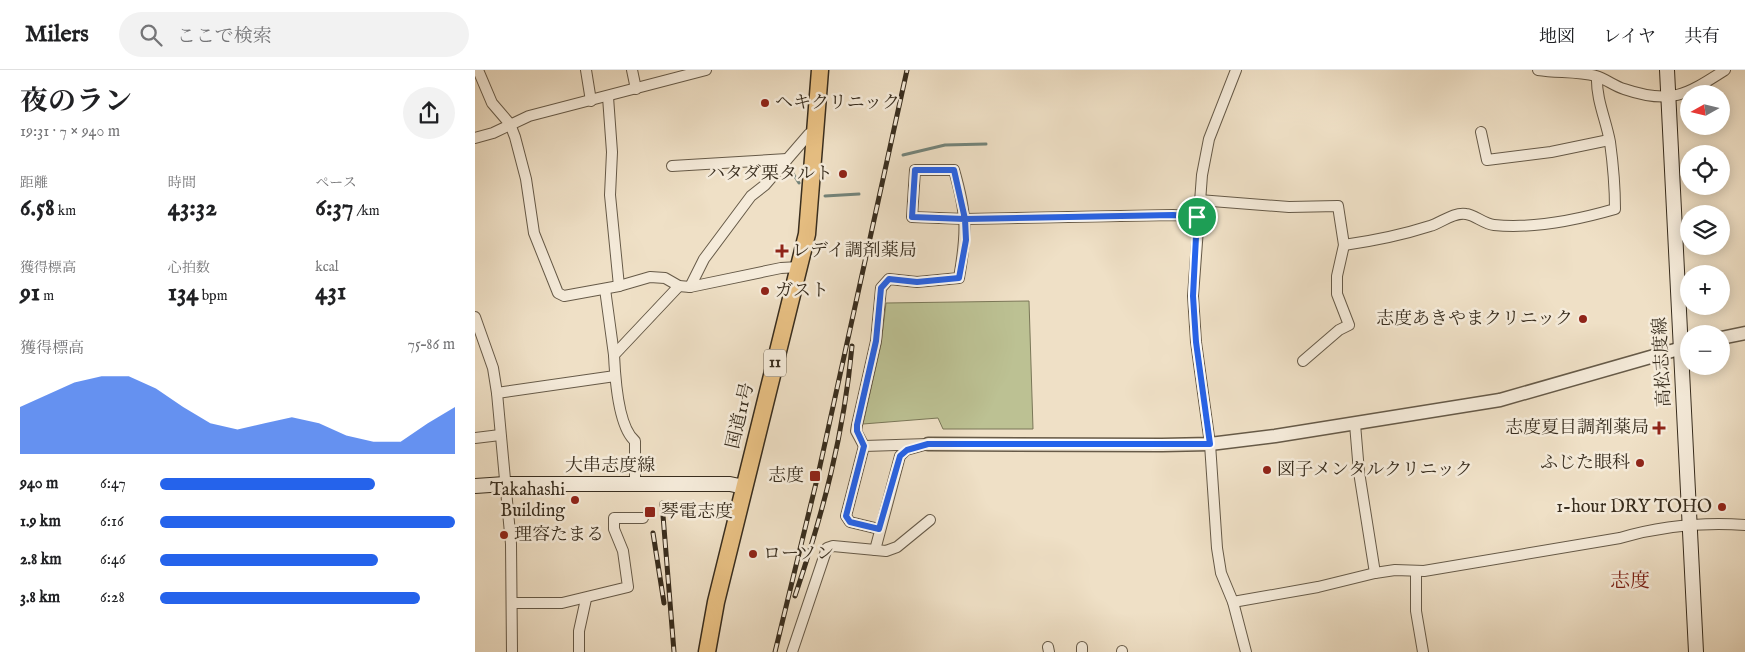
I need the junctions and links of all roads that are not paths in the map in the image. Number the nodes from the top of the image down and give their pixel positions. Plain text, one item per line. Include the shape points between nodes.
1 (478, 70) edge
2 (586, 70) edge
3 (632, 70) edge
4 (706, 70) edge
5 (821, 70) edge
6 (1236, 70) edge
7 (1538, 70) edge
8 (1667, 70) edge
9 (1725, 70) edge
10 (1597, 77) junction
11 (636, 89) junction
12 (608, 96) junction
13 (1669, 97) junction
14 (591, 101) junction
15 (510, 124) junction
16 (817, 130) junction
17 (1481, 132) dead end
18 (475, 138) edge
19 (1609, 140) junction
20 (787, 159) junction
21 (672, 166) dead end
22 (1199, 200) junction
23 (1197, 217) junction
24 (965, 219) junction
25 (1343, 245) junction
26 (799, 267) junction
27 (619, 286) junction
28 (679, 286) junction
29 (690, 287) junction
30 (605, 289) junction
31 (475, 317) edge
32 (1684, 325) edge
33 (1745, 333) edge
34 (1730, 336) edge
35 (1680, 348) edge
36 (614, 355) junction
37 (1303, 361) dead end
38 (1686, 375) edge
39 (615, 376) junction
40 (497, 393) junction
41 (1355, 424) junction
42 (500, 435) junction
43 (475, 438) edge
44 (928, 444) junction
45 (1210, 444) junction
46 (864, 446) junction
47 (505, 484) junction
48 (635, 485) junction
49 (475, 486) edge
50 (744, 487) junction
51 (643, 518) dead end
52 (930, 520) dead end
53 (1689, 524) junction
54 (1745, 525) edge
55 (879, 529) junction
56 (875, 550) junction
57 (1416, 572) junction
58 (1375, 573) junction
59 (586, 599) junction
60 (1233, 602) junction
61 (512, 603) junction
62 (512, 652) edge
63 (579, 652) edge
64 (707, 652) edge
65 (792, 652) edge
66 (1246, 652) edge
67 (1423, 652) edge
68 (1696, 652) edge

1 - 15 street via 492,102
2 - 14 street
3 - 11 street
4 - 11 street
5 - 16 highway, 国道11号 / 11
6 - 22 street via 1209,139
7 - 10 street
8 - 13 main road, 高松志度線
9 - 13 street via 1681,95
10 - 13 street via 1624,89
10 - 19 street
11 - 12 street
12 - 14 street
12 - 27 street via 612,152 609,195
13 - 32 main road, 高松志度線
14 - 15 street via 529,116
15 - 18 street
15 - 30 street via 526,179 533,233 558,293 564,296
16 - 20 street via 809,134
16 - 26 highway, 国道11号 / 11 via 807,234
17 - 19 street via 1487,160
19 - 25 street via 1615,209 1524,227 1491,225 1466,214 1457,215 1430,226
20 - 21 street
20 - 29 street via 751,196 704,259
22 - 23 street
22 - 25 street via 1289,207 1338,206
23 - 24 street via 1134,215
23 - 45 street via 1193,296
24 - 24 street via 954,170 915,170 912,217
24 - 46 street via 966,240 959,278 917,282 889,279 881,288 876,341 857,431
25 - 37 street via 1337,294 1349,325
26 - 29 street
26 - 50 highway, 国道11号 / 11
27 - 28 street via 650,277 665,278
27 - 30 street
28 - 29 street
28 - 36 street
30 - 36 street
31 - 40 street via 493,368
33 - 34 street
35 - 41 street via 1500,400
36 - 39 street
38 - 53 main road, 高松志度線
39 - 40 street
39 - 48 street via 627,434 635,441
40 - 42 street
41 - 45 street
41 - 58 street
42 - 43 street
42 - 47 street
44 - 45 street
44 - 46 street
44 - 55 street via 907,450 900,456
45 - 60 street via 1217,548 1221,573
46 - 55 street via 846,516 850,522
47 - 48 main road, 大串志度線
47 - 49 main road, 大串志度線
47 - 61 street
48 - 50 main road, 大串志度線 via 731,484
50 - 64 highway, 国道11号 / 11
51 - 59 street via 614,518 629,587
52 - 56 street via 897,547
53 - 54 street
53 - 57 street
53 - 68 main road, 高松志度線
55 - 56 street
56 - 65 street via 827,548
57 - 58 street via 1395,570
57 - 67 street via 1416,611
58 - 60 street
59 - 61 street via 562,603
59 - 63 street via 579,631
60 - 66 street
61 - 62 street

